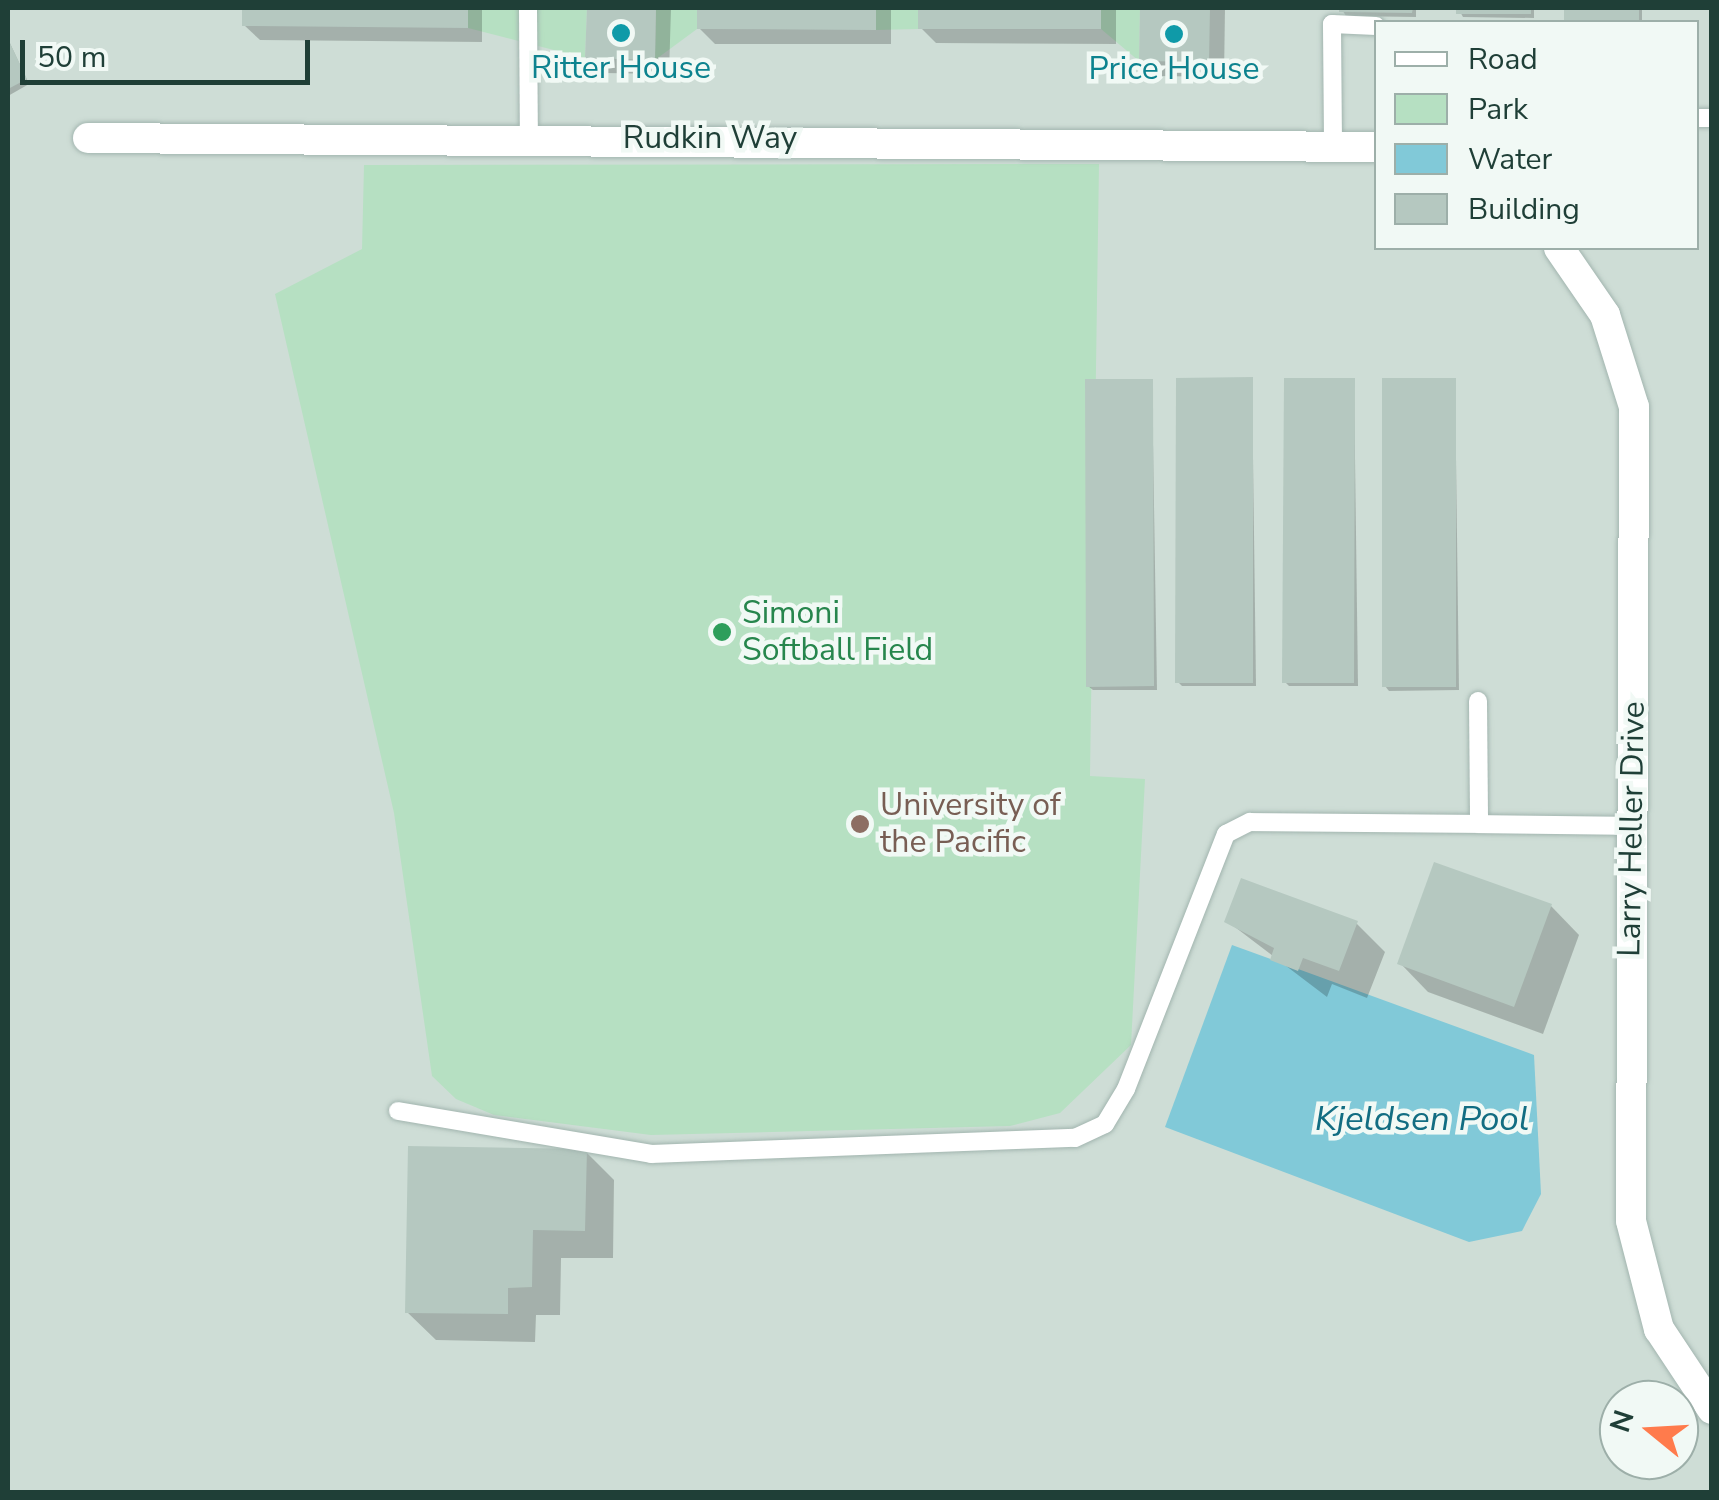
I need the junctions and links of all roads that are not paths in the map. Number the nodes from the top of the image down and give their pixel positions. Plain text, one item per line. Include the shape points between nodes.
1 (528, 8) edge
2 (1374, 26) edge
3 (528, 137) junction
4 (88, 138) dead end
5 (1333, 142) junction
6 (1374, 148) edge
7 (1560, 250) edge
8 (1478, 701) dead end
9 (1480, 824) junction
10 (1632, 826) junction
11 (398, 1111) dead end
12 (1712, 1409) edge

1 - 3 lane
2 - 5 lane via 1332,24
3 - 4 street, Rudkin Way
3 - 5 street, Rudkin Way
5 - 6 street
7 - 10 street, Larry Heller Drive via 1605,315 1634,406
8 - 9 lane
9 - 10 lane
9 - 11 lane via 1250,822 1226,834 1126,1089 1104,1124 1075,1138 651,1154
10 - 12 street, Larry Heller Drive via 1631,1220 1659,1330

